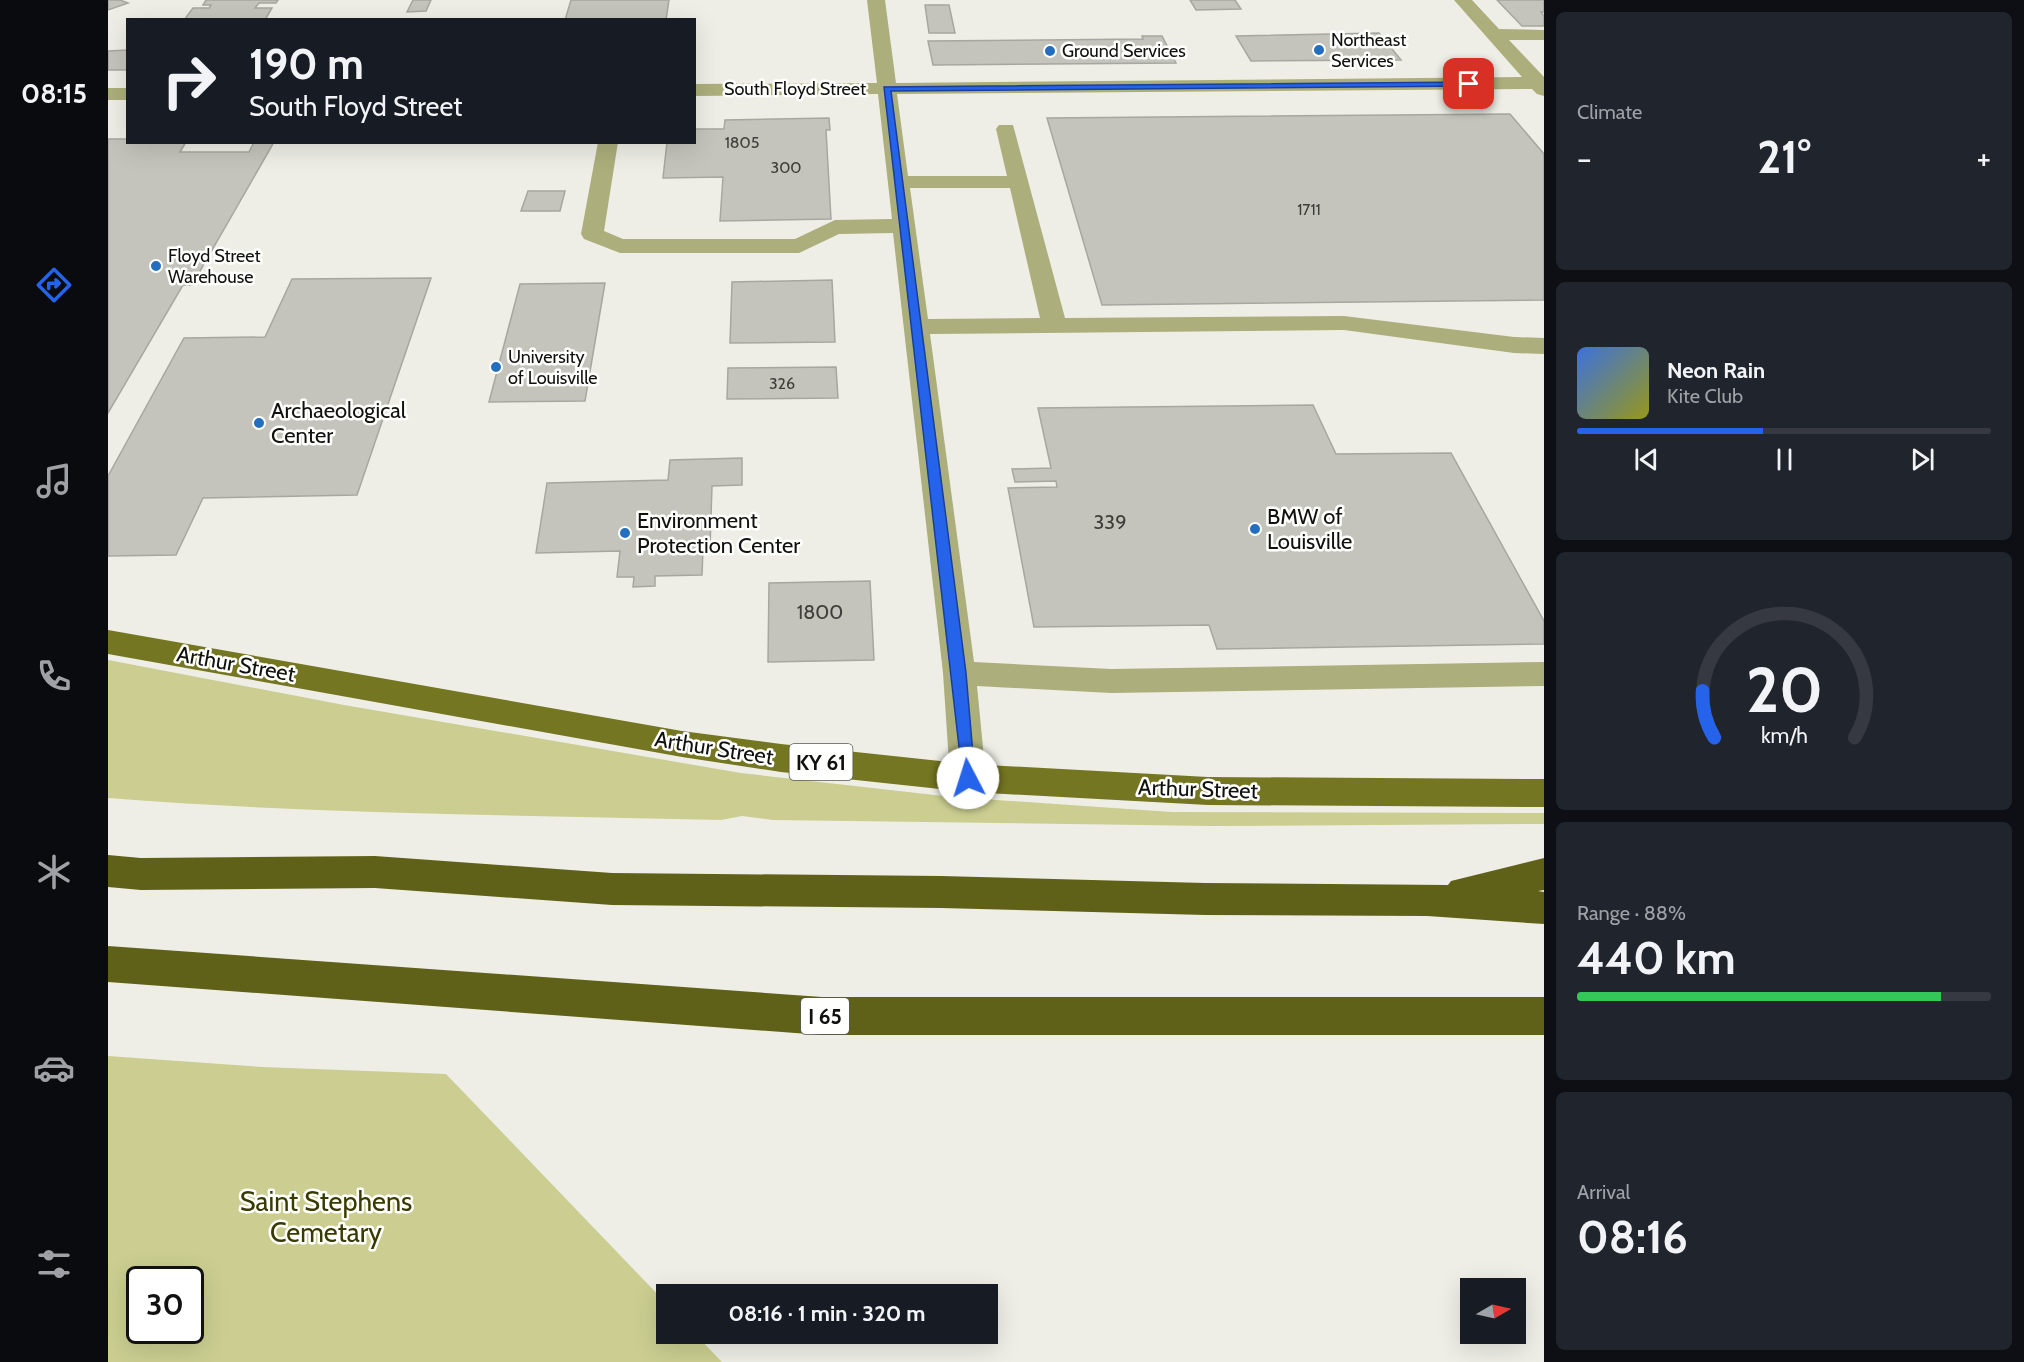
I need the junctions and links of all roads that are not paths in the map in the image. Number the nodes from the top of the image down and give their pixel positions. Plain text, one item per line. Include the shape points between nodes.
1 (876, 0) edge
2 (1463, 0) edge
3 (1493, 34) junction
4 (1544, 35) edge
5 (1542, 85) edge
6 (887, 89) junction
7 (696, 90) edge
8 (108, 94) edge
9 (126, 94) edge
10 (1006, 129) dead end
11 (608, 144) edge
12 (1019, 182) junction
13 (898, 183) junction
14 (903, 226) junction
15 (1054, 325) junction
16 (916, 327) junction
17 (1544, 346) edge
18 (108, 642) edge
19 (959, 673) junction
20 (1544, 674) edge
21 (968, 778) junction
22 (1544, 793) edge
23 (108, 872) edge
24 (1544, 874) edge
25 (1427, 900) junction
26 (1544, 908) edge
27 (108, 964) edge
28 (1544, 1016) edge

1 - 6 street
2 - 3 street
3 - 4 street
3 - 5 street
5 - 6 street, South Floyd Street
6 - 7 street, South Floyd Street
6 - 13 street
8 - 9 street
10 - 12 street
11 - 14 street via 592,234 620,246 799,246 835,227
12 - 13 street
12 - 15 street
13 - 14 street
14 - 16 street
15 - 16 street
15 - 17 street via 1344,323
16 - 19 street
18 - 21 main road, Arthur Street / KY 61 via 682,744
19 - 20 street via 1111,681
19 - 21 street
21 - 22 main road, Arthur Street / KY 61 via 1208,791
23 - 25 highway via 375,872 612,889
24 - 25 highway
25 - 26 highway
27 - 28 highway, I 65 via 822,1016

